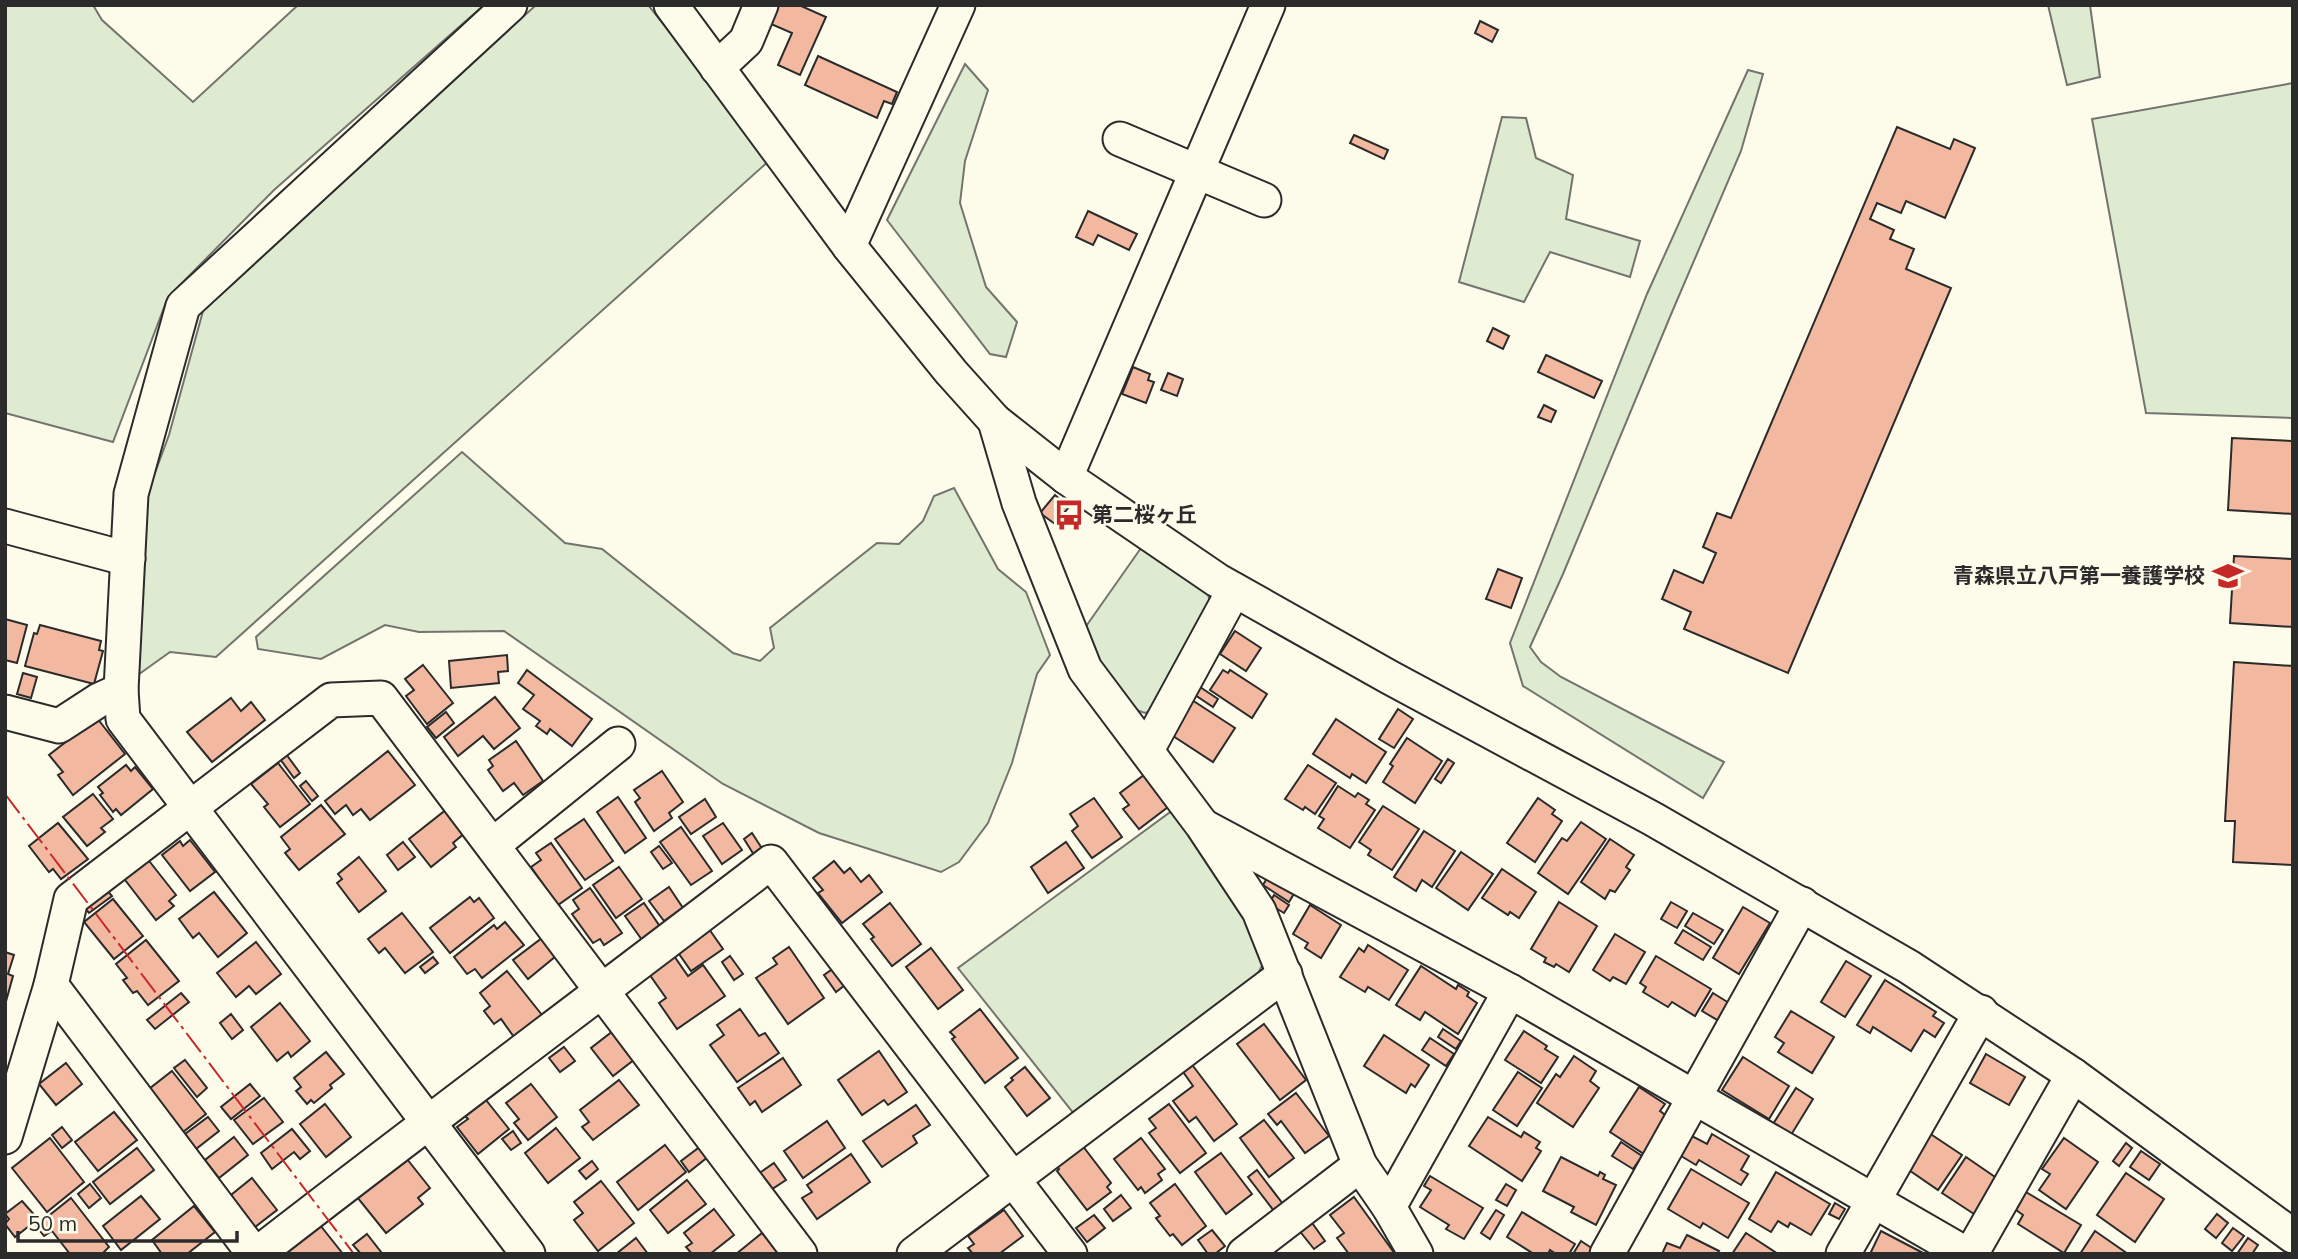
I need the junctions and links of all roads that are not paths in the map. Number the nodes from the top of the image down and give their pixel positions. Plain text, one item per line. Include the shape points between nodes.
1 (510, 5) edge
2 (671, 5) edge
3 (761, 5) edge
4 (958, 5) edge
5 (1268, 5) edge
6 (717, 68) junction
7 (1120, 139) dead end
8 (1196, 172) junction
9 (1264, 200) dead end
10 (849, 246) junction
11 (995, 421) junction
12 (1066, 477) junction
13 (5, 526) edge
14 (128, 559) junction
15 (1234, 590) junction
16 (121, 690) junction
17 (5, 712) edge
18 (618, 744) dead end
19 (1147, 750) junction
20 (189, 807) junction
21 (1202, 825) junction
22 (493, 845) junction
23 (1802, 904) junction
24 (1285, 974) junction
25 (51, 985) junction
26 (1510, 991) junction
27 (601, 992) junction
28 (1981, 1012) junction
29 (2073, 1075) junction
30 (1695, 1098) junction
31 (429, 1121) junction
32 (5, 1137) edge
33 (1360, 1165) junction
34 (1013, 1179) junction
35 (1872, 1199) junction
36 (1389, 1207) junction
37 (2293, 1236) edge
38 (256, 1254) edge
39 (528, 1254) edge
40 (800, 1254) edge
41 (914, 1254) edge
42 (1070, 1254) edge
43 (1244, 1254) edge
44 (1416, 1254) edge
45 (1608, 1254) edge
46 (1843, 1254) edge
47 (1969, 1254) edge

1 - 14 street via 183,306 131,494
2 - 6 street
3 - 6 street via 746,41
4 - 10 street
5 - 8 street
6 - 10 street
7 - 8 street
8 - 9 street
8 - 12 street
10 - 11 street
11 - 12 street
11 - 19 street via 1019,503 1085,669
12 - 15 street
13 - 14 street
14 - 16 street
15 - 19 street
15 - 23 street
16 - 17 street via 59,726
16 - 20 street via 124,719
18 - 22 street
19 - 21 street
20 - 22 street via 331,699 381,698
20 - 25 street via 71,899
20 - 31 street
21 - 24 street via 1259,911
21 - 26 street
22 - 27 street
23 - 28 street
23 - 30 street
24 - 33 street
24 - 34 street
25 - 32 street
25 - 38 street
26 - 30 street
26 - 36 street
27 - 31 street
27 - 34 street via 771,862
27 - 40 street
28 - 29 street
28 - 35 street
29 - 37 street
29 - 47 street
30 - 35 street
30 - 45 street
31 - 38 street
31 - 39 street
33 - 36 street
33 - 43 street
34 - 41 street
34 - 42 street
35 - 46 street
35 - 47 street
36 - 44 street

